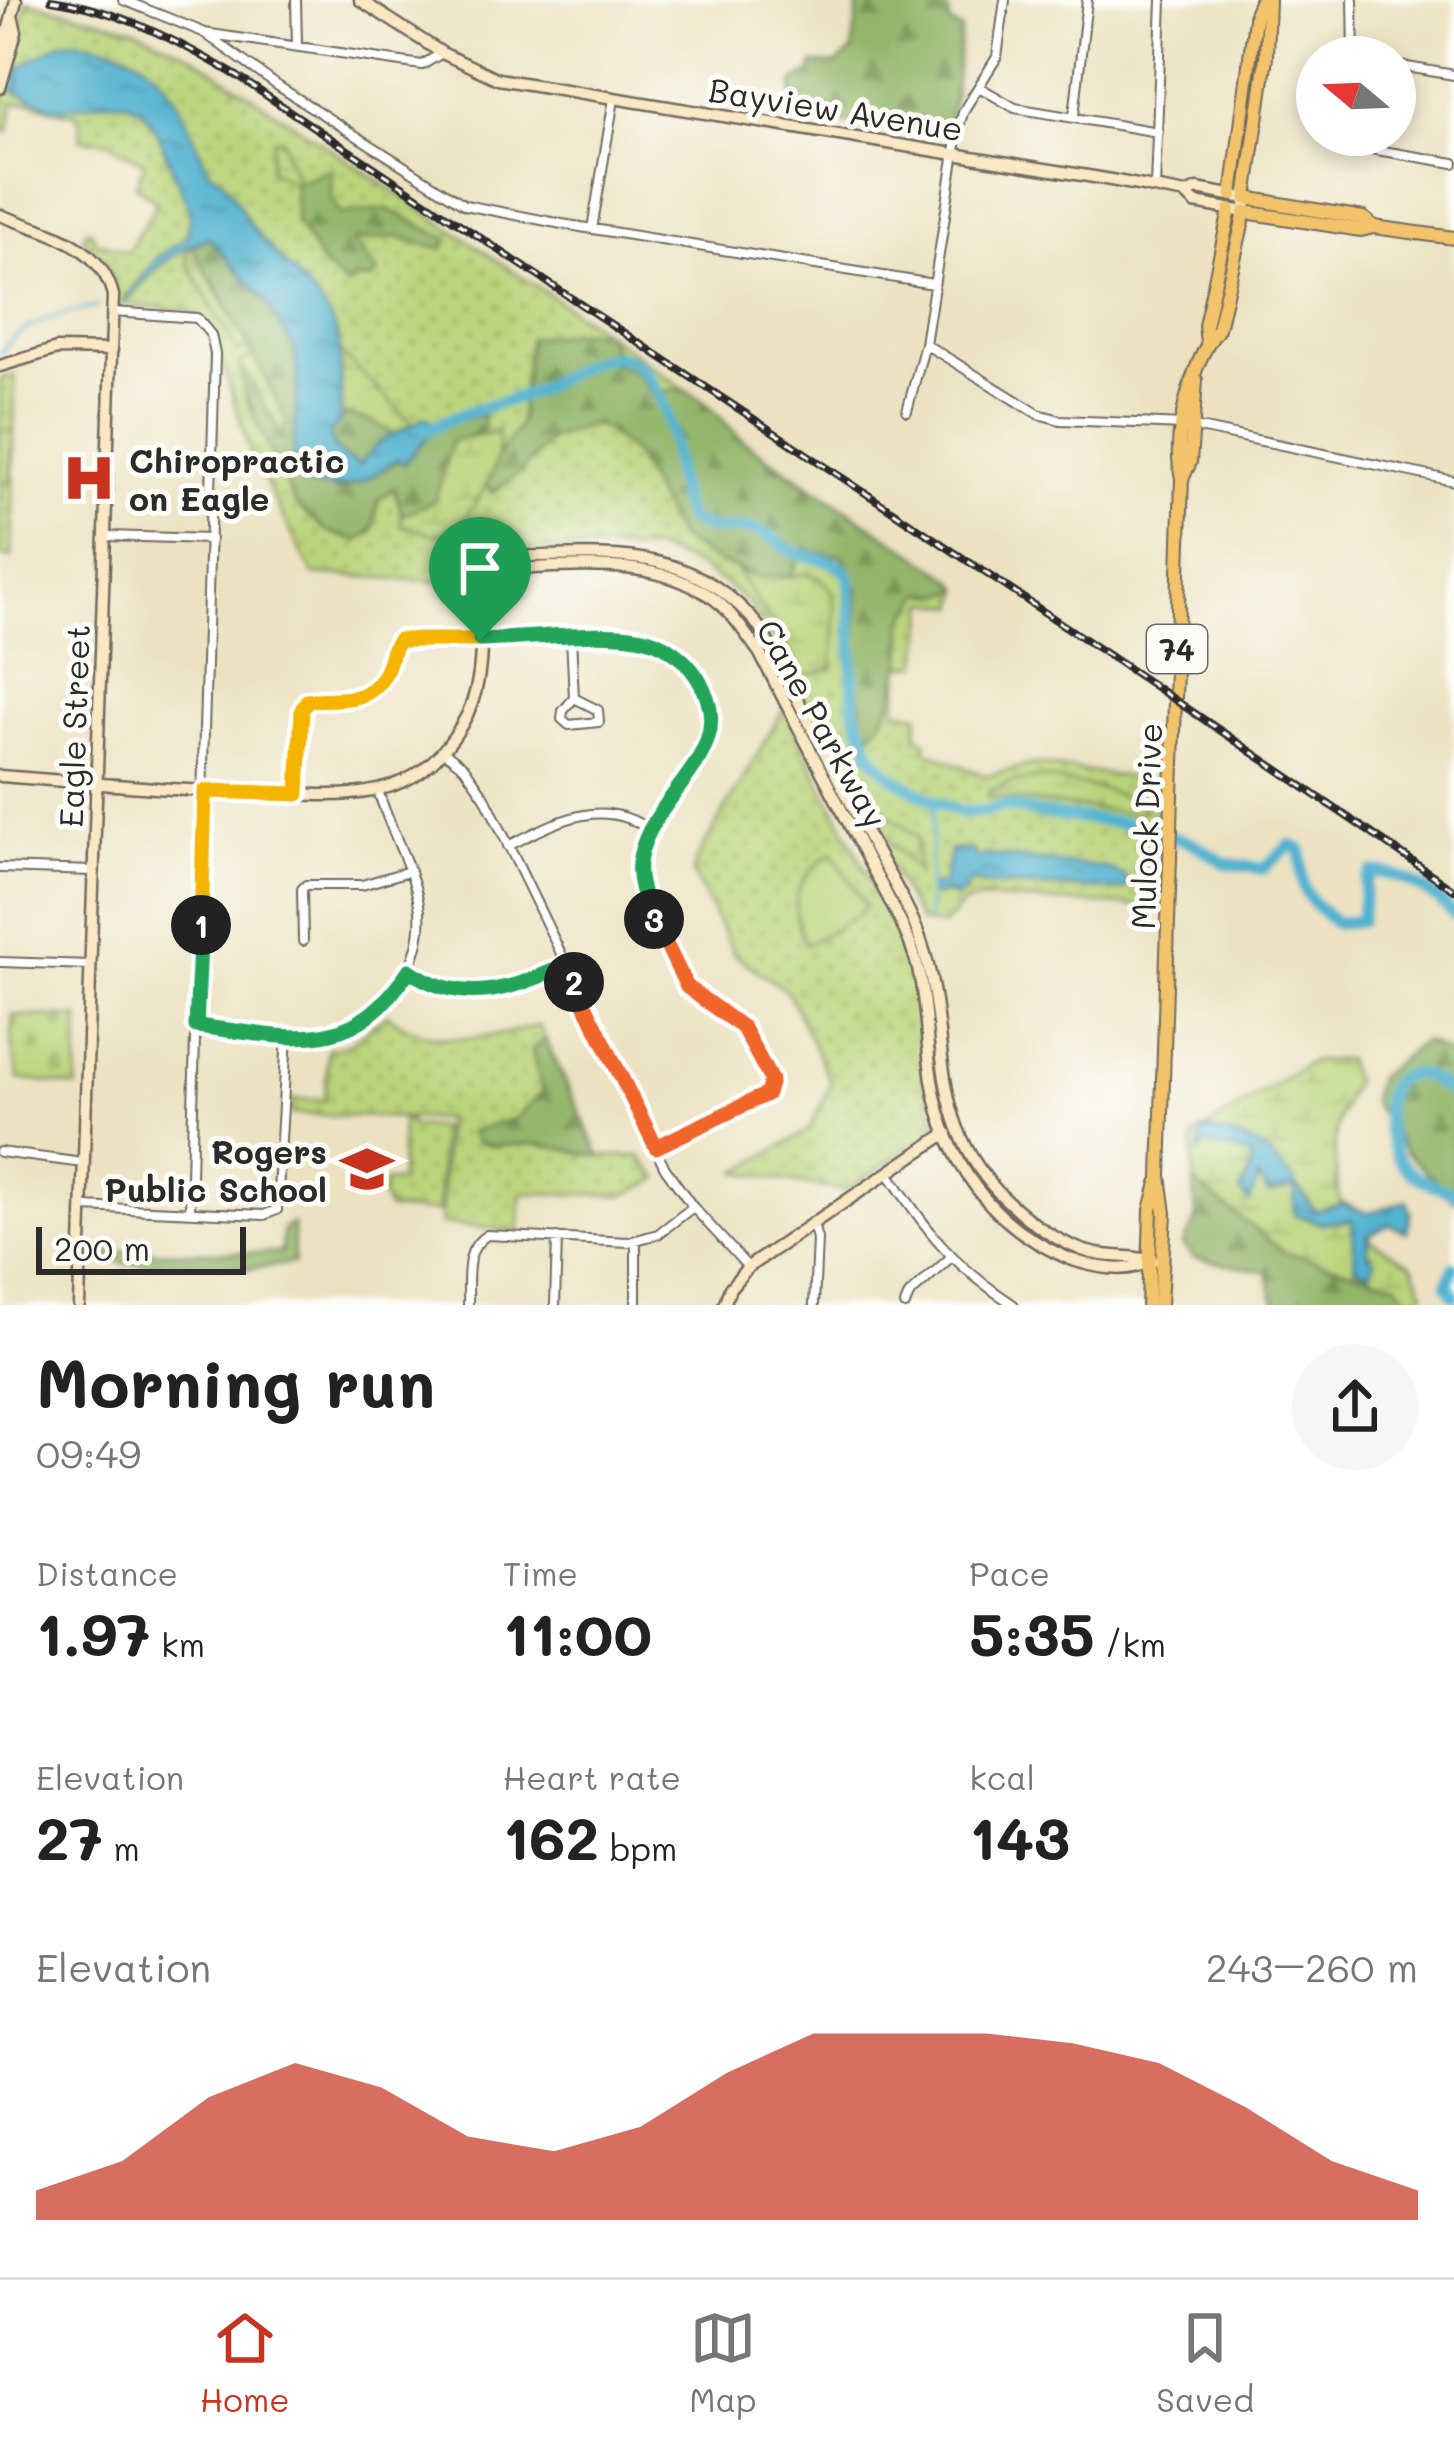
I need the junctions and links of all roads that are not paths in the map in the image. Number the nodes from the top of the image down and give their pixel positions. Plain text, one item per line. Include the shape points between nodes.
1 (16, 0) edge
2 (123, 0) edge
3 (296, 0) edge
4 (360, 0) edge
5 (1005, 0) edge
6 (1087, 0) edge
7 (1162, 0) edge
8 (1265, 0) edge
9 (1353, 0) edge
10 (7, 19) edge
11 (202, 32) junction
12 (1354, 36) edge
13 (297, 46) junction
14 (442, 52) junction
15 (1416, 69) edge
16 (1454, 75) edge
17 (979, 87) junction
18 (0, 88) edge
19 (614, 99) junction
20 (1074, 116) junction
21 (1158, 132) junction
22 (955, 154) junction
23 (1412, 156) edge
24 (1454, 163) edge
25 (1155, 188) junction
26 (1238, 204) junction
27 (0, 215) edge
28 (592, 229) junction
29 (1454, 238) edge
30 (933, 284) junction
31 (113, 312) junction
32 (926, 344) junction
33 (112, 350) junction
34 (0, 366) edge
35 (908, 411) dead end
36 (1187, 426) junction
37 (1454, 481) edge
38 (106, 536) junction
39 (211, 539) junction
40 (571, 637) junction
41 (480, 640) junction
42 (574, 698) junction
43 (442, 751) junction
44 (0, 776) edge
45 (99, 784) junction
46 (378, 790) junction
47 (205, 791) junction
48 (298, 794) junction
49 (651, 831) junction
50 (508, 846) junction
51 (0, 868) edge
52 (95, 872) junction
53 (409, 872) junction
54 (302, 940) dead end
55 (0, 962) edge
56 (91, 965) junction
57 (566, 965) junction
58 (409, 970) junction
59 (196, 1026) junction
60 (287, 1035) junction
61 (950, 1131) junction
62 (656, 1147) junction
63 (0, 1152) edge
64 (85, 1163) junction
65 (887, 1172) junction
66 (998, 1191) junction
67 (987, 1203) junction
68 (83, 1207) junction
69 (693, 1207) junction
70 (190, 1211) junction
71 (813, 1224) junction
72 (557, 1238) junction
73 (636, 1240) junction
74 (950, 1258) junction
75 (1156, 1261) junction
76 (748, 1268) junction
77 (79, 1305) edge
78 (468, 1305) edge
79 (555, 1305) edge
80 (636, 1305) edge
81 (724, 1305) edge
82 (814, 1305) edge
83 (905, 1305) edge
84 (1013, 1305) edge
85 (1148, 1305) edge
86 (1160, 1305) edge

1 - 10 main road
2 - 11 street
3 - 13 street
4 - 14 main road, Bayview Avenue
5 - 17 street via 998,58
6 - 20 street
7 - 21 street
8 - 26 main road, Mulock Drive / 74 via 1266,57
9 - 12 street
10 - 18 main road via 16,32
11 - 13 street
11 - 28 street via 465,205
13 - 14 street via 422,65
14 - 19 main road, Bayview Avenue via 479,73
15 - 16 street
17 - 20 street via 1015,108
17 - 22 street via 964,110
19 - 22 main road, Bayview Avenue
19 - 28 street
20 - 21 street
21 - 25 street
22 - 25 main road, Bayview Avenue
22 - 30 street
23 - 24 street
25 - 26 main road, Bayview Avenue via 1195,203
26 - 29 main road via 1361,230
26 - 36 main road, Mulock Drive / 74
27 - 31 main road, Eagle Street via 90,254 108,278
28 - 30 street
30 - 32 street
31 - 33 main road, Eagle Street
31 - 39 street via 197,318 211,335
32 - 35 street
32 - 36 street via 1038,414
33 - 34 main road via 57,350
33 - 38 main road, Eagle Street
36 - 37 street
36 - 75 main road, Mulock Drive / 74 via 1160,1176 1165,1213
38 - 39 street
38 - 45 main road, Eagle Street
39 - 47 street
40 - 41 street
40 - 42 street
40 - 49 street via 658,643 689,667 709,698 709,739
41 - 43 main road via 474,695
41 - 48 street via 399,640 370,693 307,701
41 - 61 main road, Cane Parkway via 479,579 502,557 651,559 696,572 743,607 919,934 935,991
42 - 42 street via 600,712 597,724 564,724
43 - 46 main road via 406,781
43 - 50 street via 476,782
44 - 45 main road
45 - 47 main road
45 - 52 main road, Eagle Street
46 - 48 main road
46 - 53 street
47 - 48 main road
47 - 59 street
49 - 50 street via 592,812
49 - 62 street via 638,868 646,904 687,987 743,1028 771,1080 763,1097
50 - 57 street
51 - 52 street
52 - 56 main road, Eagle Street
53 - 54 street via 362,885 306,885
53 - 58 street via 420,926
55 - 56 street
56 - 64 main road, Eagle Street
57 - 58 street via 488,994 429,983
57 - 62 street
58 - 60 street via 376,1011 348,1030
59 - 60 street
59 - 70 street
60 - 70 street via 278,1210
61 - 65 main road
61 - 66 main road, Cane Parkway
61 - 67 main road, Cane Parkway via 963,1173
62 - 69 street
63 - 64 street
64 - 68 main road, Eagle Street
65 - 71 main road
65 - 74 street
66 - 67 street
66 - 75 main road, Cane Parkway via 1065,1243
67 - 75 main road, Cane Parkway via 1047,1250 1084,1264 1140,1268
68 - 70 street
68 - 77 main road, Eagle Street
69 - 73 street
69 - 76 street
71 - 76 main road
71 - 82 street
72 - 73 street
72 - 78 street via 493,1235 476,1242
72 - 79 street
73 - 80 street
74 - 83 street
74 - 84 street
75 - 85 main road, Mulock Drive / 74
75 - 86 main road, Mulock Drive / 74
76 - 81 main road

